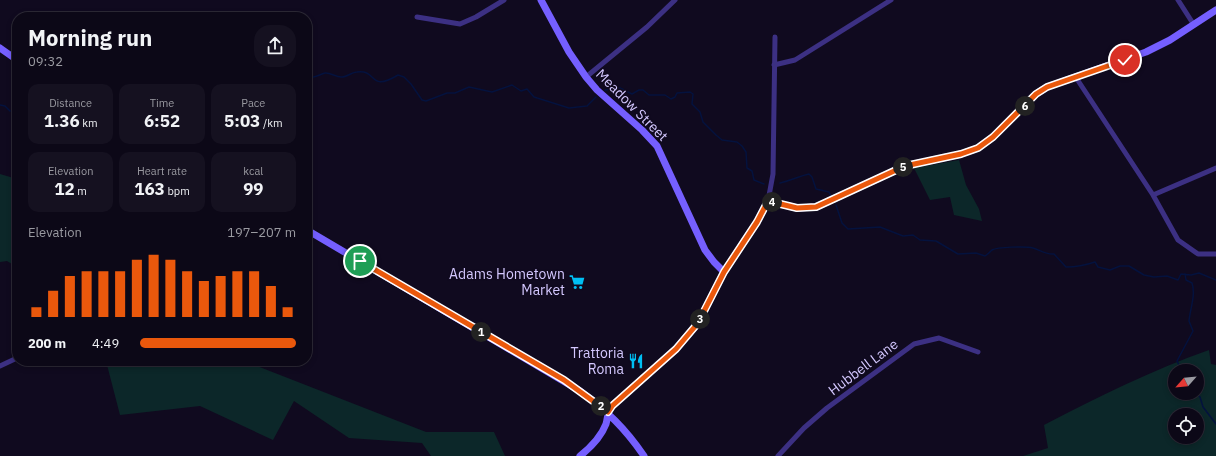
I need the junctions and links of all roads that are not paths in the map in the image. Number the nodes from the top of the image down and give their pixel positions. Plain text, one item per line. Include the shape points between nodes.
1 (504, 0) edge
2 (541, 0) edge
3 (675, 0) edge
4 (890, 0) edge
5 (1178, 0) edge
6 (1216, 10) edge
7 (418, 16) dead end
8 (1194, 25) junction
9 (775, 37) dead end
10 (0, 48) edge
11 (12, 56) edge
12 (774, 65) junction
13 (1075, 76) junction
14 (586, 77) junction
15 (1216, 168) edge
16 (1153, 195) junction
17 (768, 201) junction
18 (312, 233) edge
19 (1216, 254) edge
20 (724, 272) junction
21 (978, 352) dead end
22 (12, 360) edge
23 (0, 366) edge
24 (608, 412) junction
25 (580, 456) edge
26 (644, 456) edge
27 (778, 456) edge

1 - 7 street via 460,24
2 - 14 main road, Meadow Street via 569,52
3 - 14 street via 647,27
4 - 12 street via 796,60
5 - 8 street
6 - 8 main road
8 - 13 main road via 1146,52
9 - 12 street
10 - 11 main road
12 - 17 street via 773,174
13 - 16 street
13 - 17 main road via 1036,94 993,137 973,150 905,166 816,207 797,208
14 - 20 main road, Meadow Street via 657,146 705,250
15 - 16 street
16 - 19 street via 1178,240 1198,254
17 - 20 main road
18 - 24 main road via 564,380
20 - 24 main road via 707,308 687,337
21 - 27 street, Hubbell Lane via 939,338 914,344 827,408
22 - 23 street
24 - 25 main road via 606,424 593,444
24 - 26 main road

